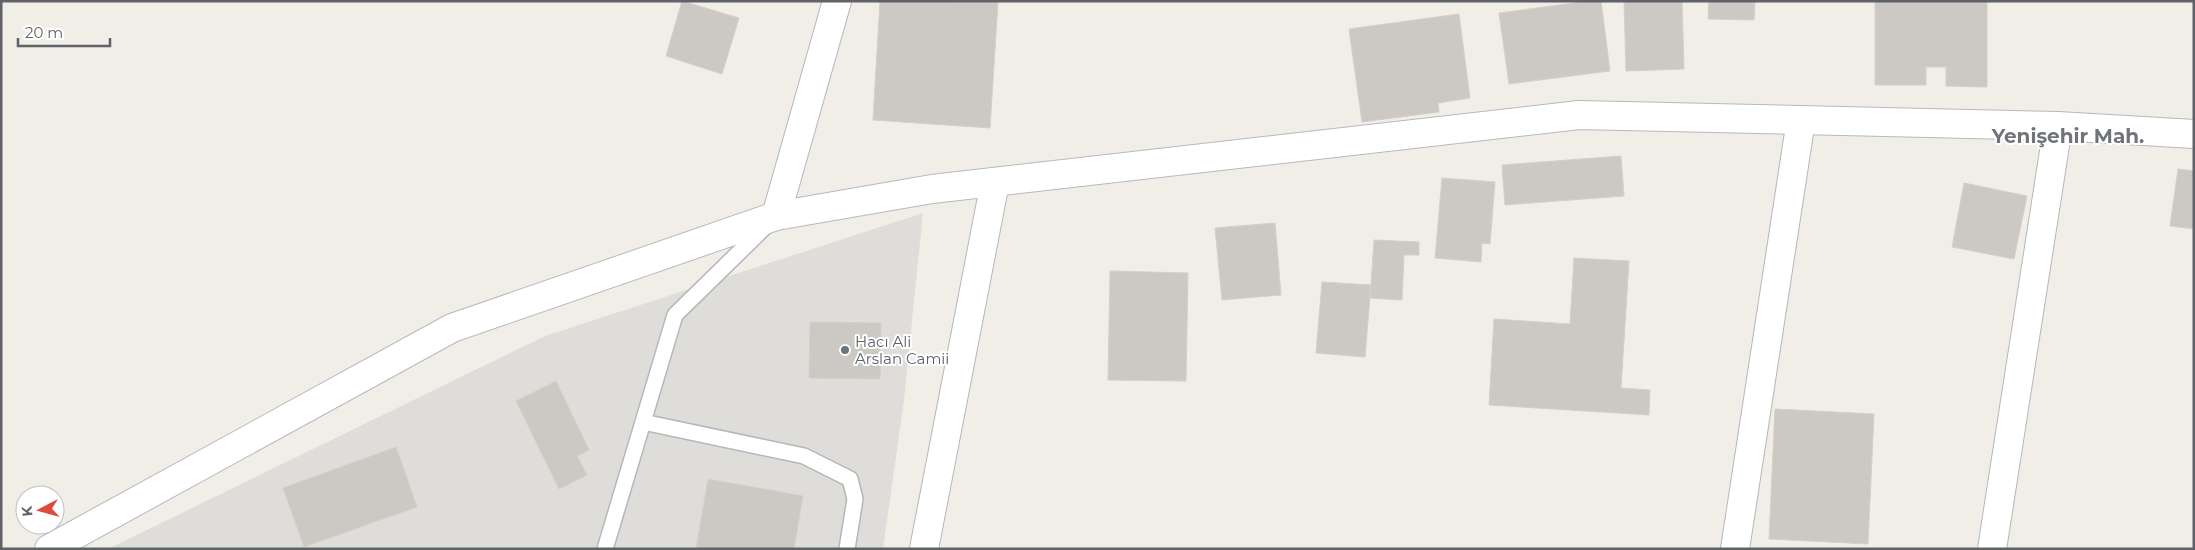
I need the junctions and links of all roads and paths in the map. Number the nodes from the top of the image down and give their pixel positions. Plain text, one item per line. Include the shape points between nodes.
1 (837, 1) edge
2 (1801, 120) junction
3 (2058, 126) junction
4 (2194, 134) edge
5 (995, 182) junction
6 (776, 216) junction
7 (642, 422) junction
8 (49, 549) edge
9 (605, 549) edge
10 (847, 549) edge
11 (924, 549) edge
12 (1735, 549) edge
13 (1992, 549) edge

1 - 6 street
2 - 3 street
2 - 5 street via 1579,114
2 - 12 street
3 - 4 street
3 - 13 street
5 - 6 street via 932,189
5 - 11 street
6 - 7 lane via 675,315
6 - 8 street via 452,328
7 - 9 lane
7 - 10 lane via 804,456 850,478 855,499

